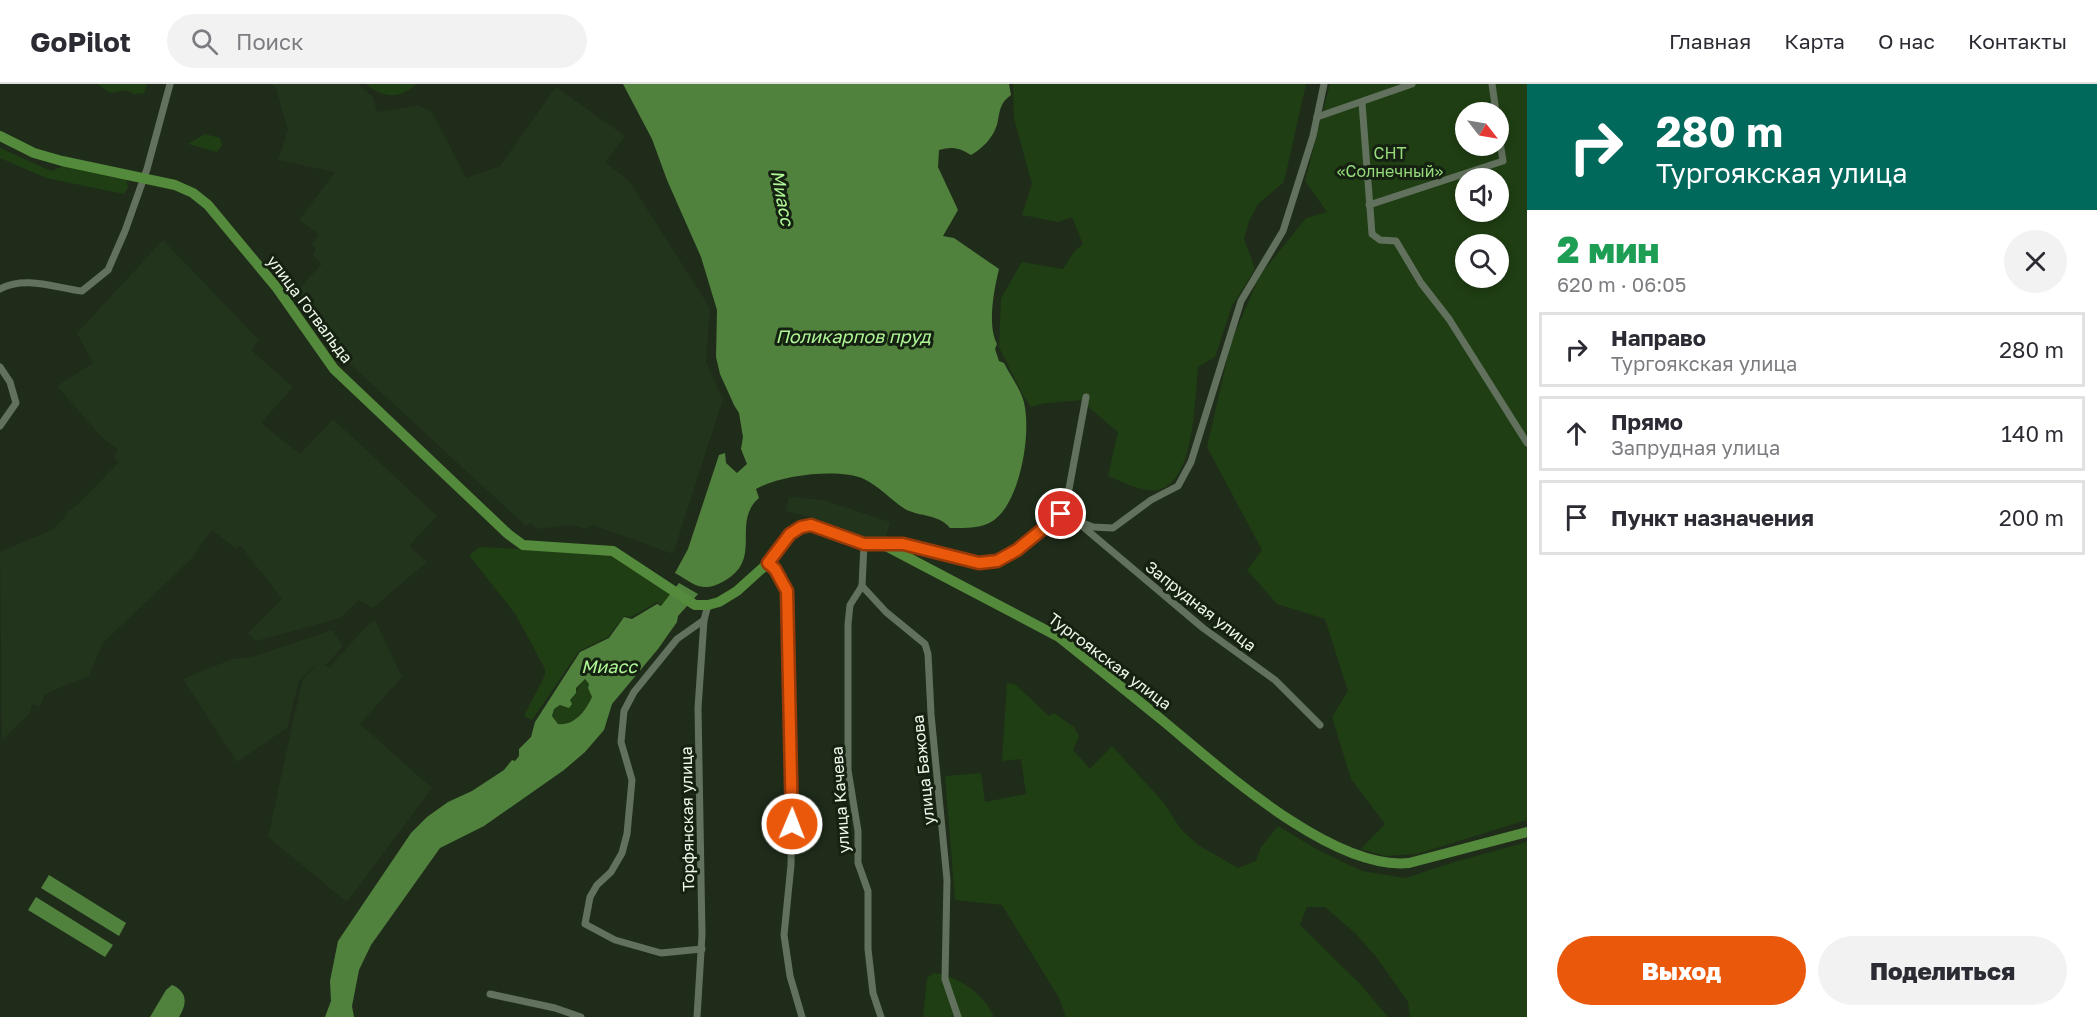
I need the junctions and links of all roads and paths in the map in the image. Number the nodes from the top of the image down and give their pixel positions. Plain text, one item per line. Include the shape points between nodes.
1 (170, 84) edge
2 (1324, 84) edge
3 (1412, 84) edge
4 (1492, 84) edge
5 (1495, 102) edge
6 (1362, 103) junction
7 (1317, 117) junction
8 (0, 136) edge
9 (1502, 156) edge
10 (144, 178) junction
11 (1369, 205) junction
12 (1, 287) edge
13 (0, 367) edge
14 (1086, 397) dead end
15 (0, 426) edge
16 (1527, 443) edge
17 (1061, 514) junction
18 (1075, 520) junction
19 (864, 544) junction
20 (884, 545) junction
21 (768, 563) junction
22 (862, 585) junction
23 (695, 605) joint
24 (708, 605) junction
25 (704, 620) junction
26 (1320, 725) dead end
27 (1527, 832) edge
28 (702, 949) junction
29 (490, 994) dead end
30 (581, 1017) edge
31 (697, 1017) edge
32 (802, 1017) edge
33 (881, 1017) edge
34 (958, 1017) edge

1 - 10 street
2 - 7 street
3 - 6 street
4 - 5 street
6 - 7 street
6 - 11 street
7 - 18 street via 1283,231 1240,301 1191,462 1178,486 1113,528 1093,527
8 - 10 main road, улица Готвальда via 43,156
9 - 11 street via 1503,161
10 - 12 street via 108,270 82,291 27,281
10 - 23 main road, улица Готвальда via 175,185 208,205 277,288 334,369 507,534 523,545 613,551
11 - 16 street via 1372,234 1380,240 1396,241
13 - 15 street via 10,382 16,403
14 - 17 street
17 - 18 street, Запрудная улица
17 - 20 street via 997,561 979,563 903,544
18 - 26 street, Запрудная улица via 1203,628 1275,680
19 - 20 main road, Тургоякская улица
19 - 21 main road, Тургоякская улица via 811,525 790,534
19 - 22 street, улица Качева
20 - 27 main road, Тургоякская улица via 1059,637 1233,778 1286,817 1350,852 1395,865
21 - 24 main road, Тургоякская улица via 737,591
21 - 32 street via 787,591 792,782 791,865 784,935
22 - 33 street, улица Качева via 850,605 848,624 848,770 858,831 858,863 868,891 873,993
22 - 34 street, улица Бажова via 886,612 925,644 928,654 947,880 945,979
23 - 24 main road, Тургоякская улица
24 - 25 street, Торфянская улица
25 - 28 street, Торфянская улица via 698,708
25 - 28 street via 677,639 634,692 624,711 621,742 632,780 627,834 611,872 590,897 585,924 615,940 661,953
28 - 31 street, Торфянская улица
29 - 30 street

